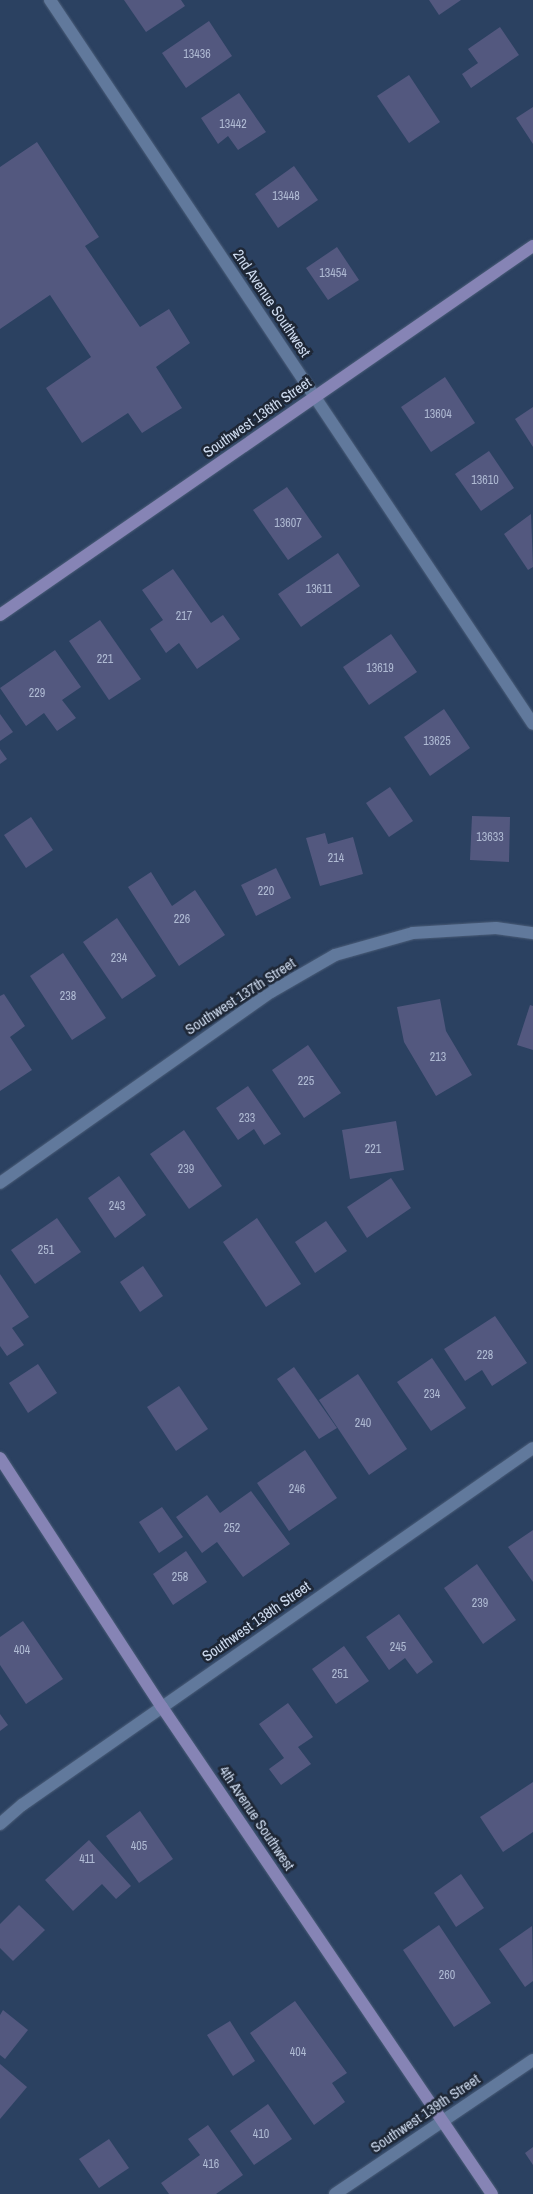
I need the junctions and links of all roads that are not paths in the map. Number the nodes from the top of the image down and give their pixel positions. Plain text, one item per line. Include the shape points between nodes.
1 (50, 0) edge
2 (533, 246) edge
3 (315, 397) junction
4 (0, 615) edge
5 (533, 724) edge
6 (533, 933) edge
7 (0, 1183) edge
8 (533, 1448) edge
9 (0, 1458) edge
10 (162, 1707) junction
11 (0, 1824) edge
12 (533, 2060) edge
13 (442, 2120) junction
14 (335, 2194) edge
15 (492, 2194) edge

1 - 3 street, 2nd Avenue Southwest
2 - 3 street, Southwest 136th Street
3 - 4 street, Southwest 136th Street
3 - 5 street, 2nd Avenue Southwest
6 - 7 street, Southwest 137th Street via 496,928 413,933 336,955 271,992
8 - 10 street, Southwest 138th Street
9 - 10 street, 4th Avenue Southwest
10 - 11 street, Southwest 138th Street via 22,1805
10 - 13 street, 4th Avenue Southwest
12 - 13 street, Southwest 139th Street
13 - 14 street, Southwest 139th Street
13 - 15 street, 4th Avenue Southwest

